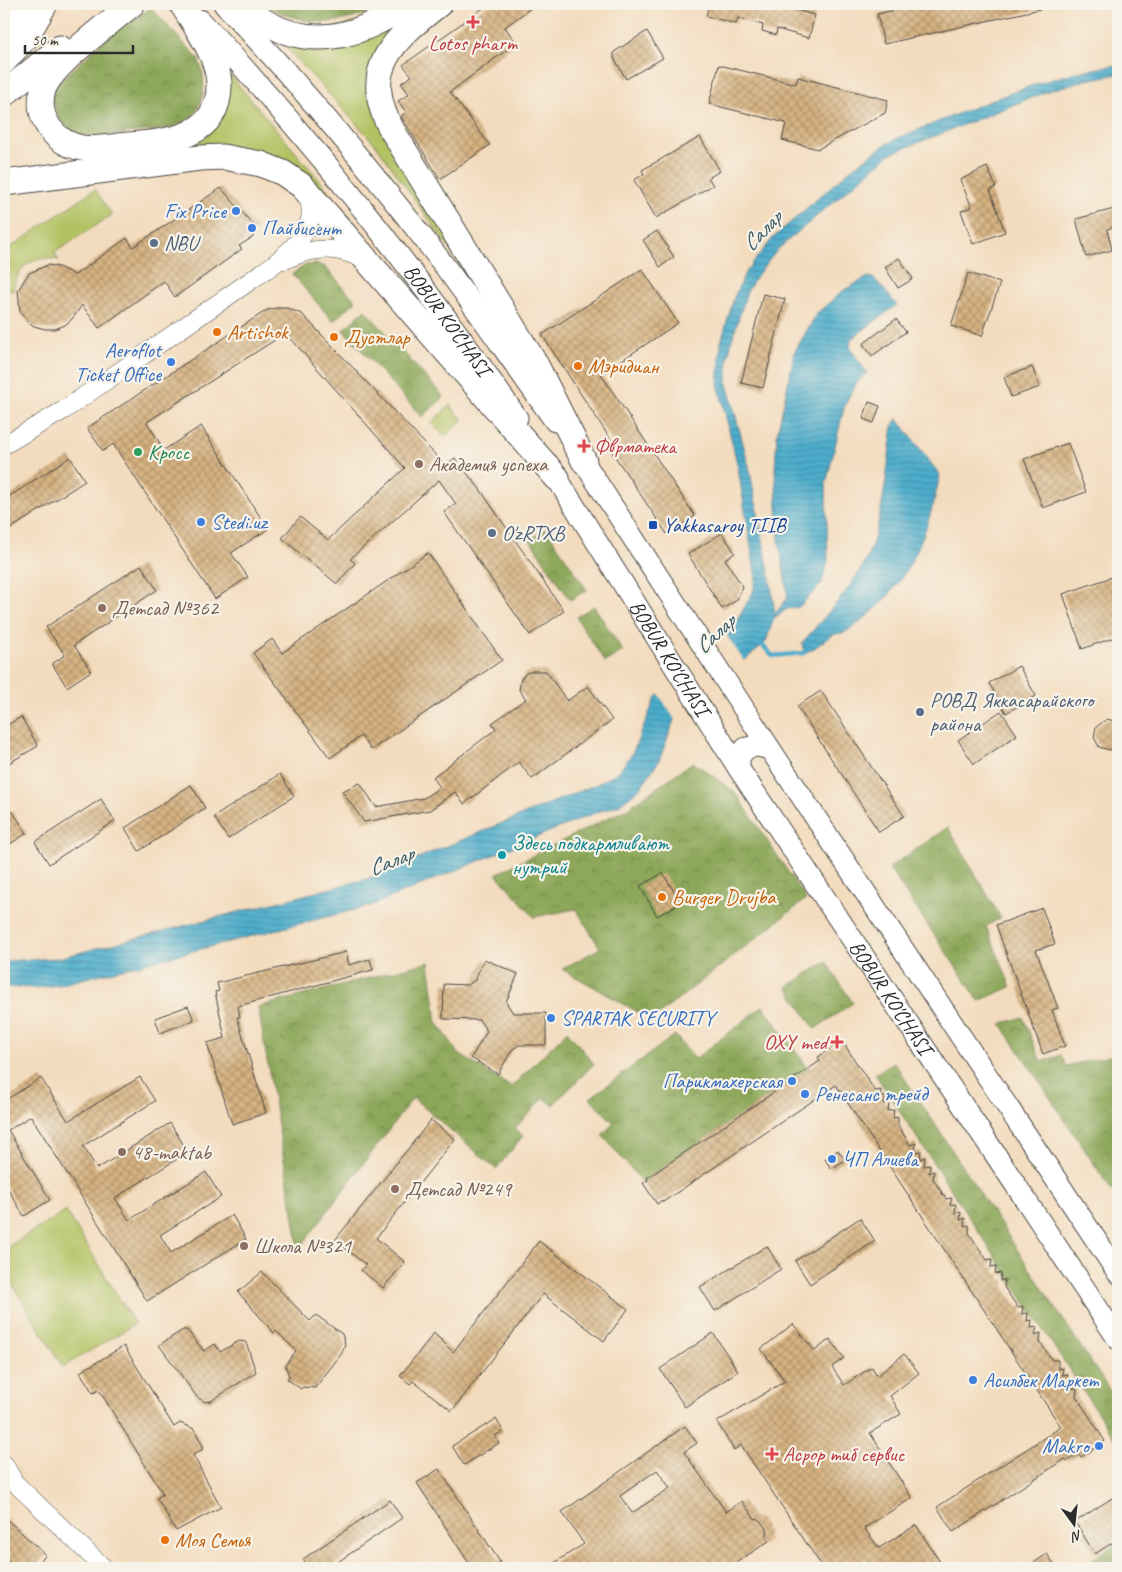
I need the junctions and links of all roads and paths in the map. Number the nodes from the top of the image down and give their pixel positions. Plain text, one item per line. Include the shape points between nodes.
1 (35, 4) edge
2 (45, 4) edge
3 (118, 4) edge
4 (132, 4) edge
5 (183, 4) edge
6 (224, 4) edge
7 (239, 4) edge
8 (407, 4) edge
9 (439, 4) edge
10 (4, 30) edge
11 (4, 60) edge
12 (4, 94) edge
13 (4, 183) edge
14 (302, 186) junction
15 (371, 264) junction
16 (273, 265) junction
17 (4, 445) edge
18 (584, 461) junction
19 (557, 478) junction
20 (770, 749) junction
21 (738, 768) junction
22 (1118, 1273) edge
23 (1118, 1339) edge
24 (4, 1464) edge
25 (104, 1568) edge

1 - 10 highway
2 - 11 highway via 26,38
3 - 12 highway
4 - 5 highway via 62,64 47,81 42,107 45,120 52,132 68,144 87,148 171,141 203,123 217,99 218,74 210,51
5 - 19 main road, BOBUR KO'CHASI via 279,109 408,265 468,346
6 - 18 main road, BOBUR KO'CHASI via 302,90 432,249
7 - 8 highway via 277,28 327,36 365,29
9 - 18 highway via 404,31 388,52 379,81 381,107 536,365
13 - 14 highway via 223,157 261,164
14 - 15 highway
14 - 16 street via 312,208 309,226
15 - 16 street via 348,253 321,248
15 - 19 highway
16 - 17 street via 64,410
18 - 20 main road, BOBUR KO'CHASI
19 - 21 main road, BOBUR KO'CHASI
20 - 21 main road via 746,748 739,757
20 - 22 main road, BOBUR KO'CHASI
21 - 23 main road, BOBUR KO'CHASI
24 - 25 street via 15,1483

